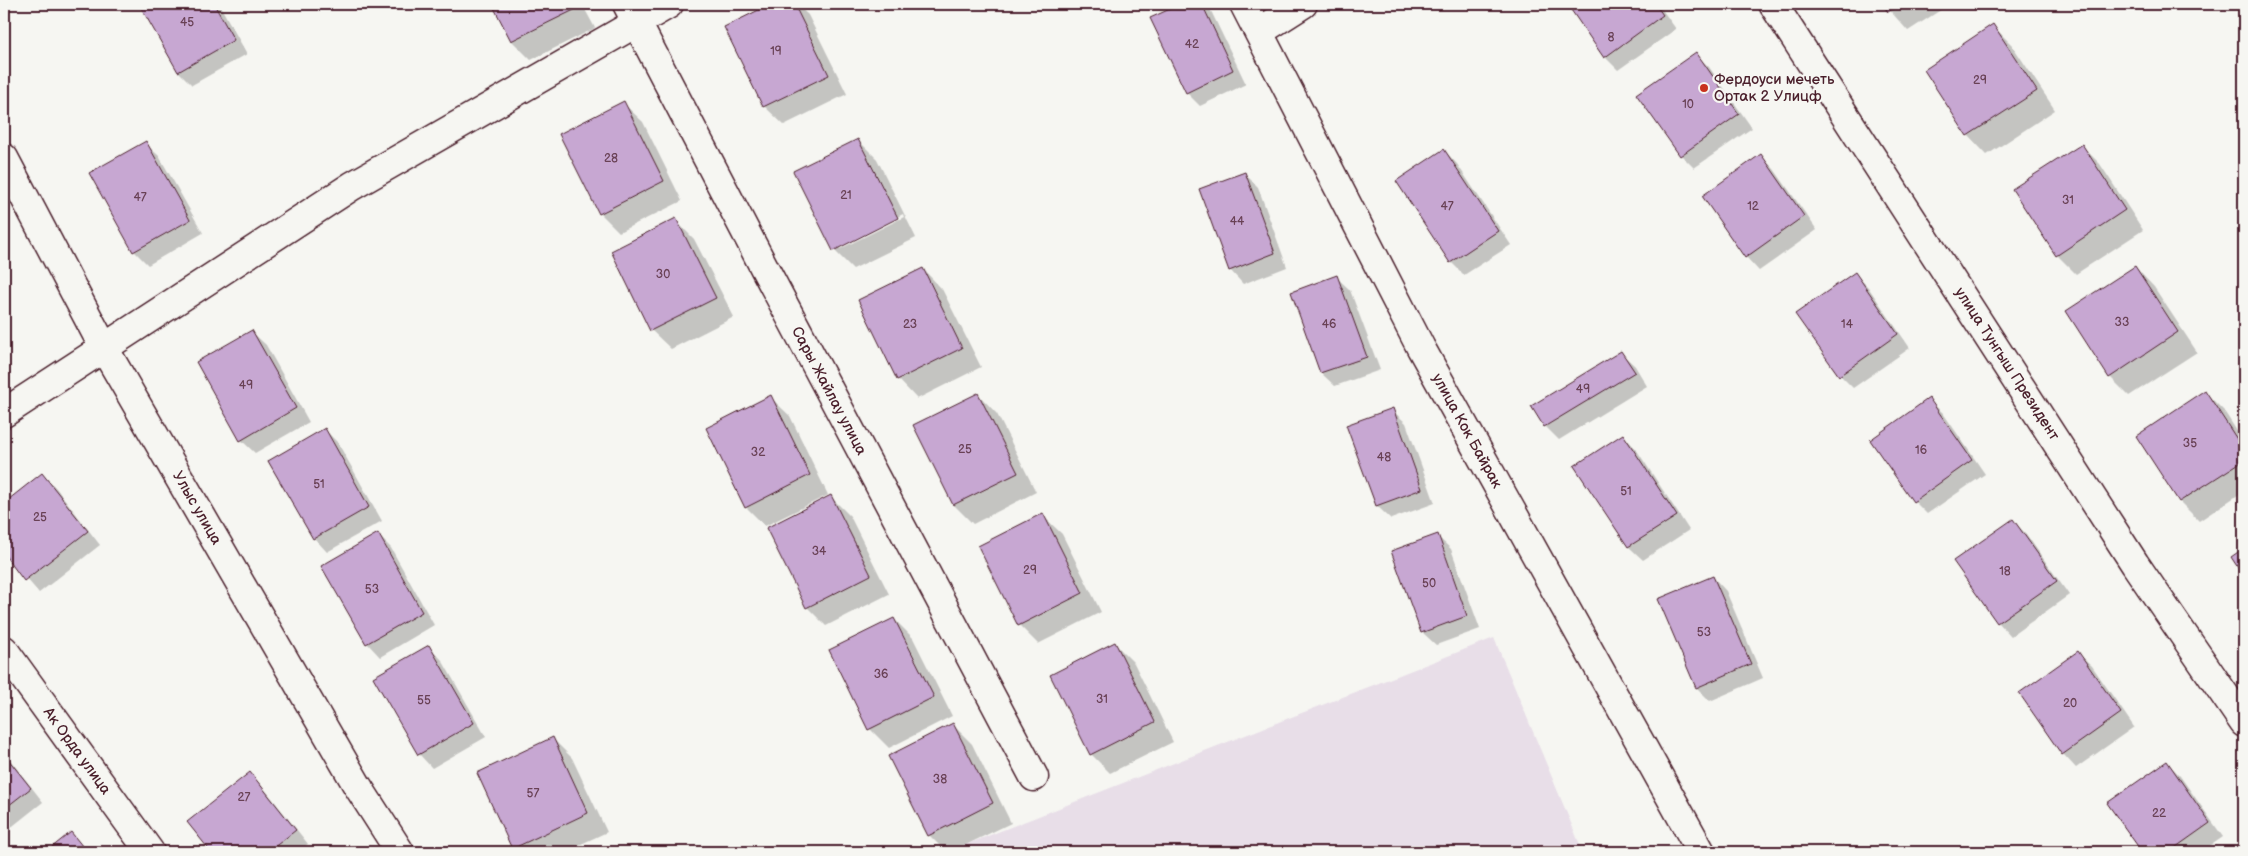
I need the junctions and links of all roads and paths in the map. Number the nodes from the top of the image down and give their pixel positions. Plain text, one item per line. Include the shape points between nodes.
1 (669, 4) edge
2 (1244, 4) edge
3 (1303, 4) edge
4 (1773, 4) edge
5 (632, 13) edge
6 (1260, 32) junction
7 (4, 158) edge
8 (104, 348) junction
9 (4, 413) edge
10 (4, 650) edge
11 (2244, 723) edge
12 (1034, 777) dead end
13 (150, 852) edge
14 (400, 852) edge
15 (1701, 852) edge

1 - 5 street
2 - 6 street, улица Кок Байрак
3 - 6 street
4 - 11 street, улица Тунгыш Президент via 2136,564
5 - 8 street via 352,186
5 - 12 street, Сары Жайлау улица
6 - 15 street, улица Кок Байрак via 1421,348
7 - 8 street, Улыс улица
8 - 9 street
8 - 14 street, Улыс улица via 357,785
10 - 13 street, Ак Орда улица

